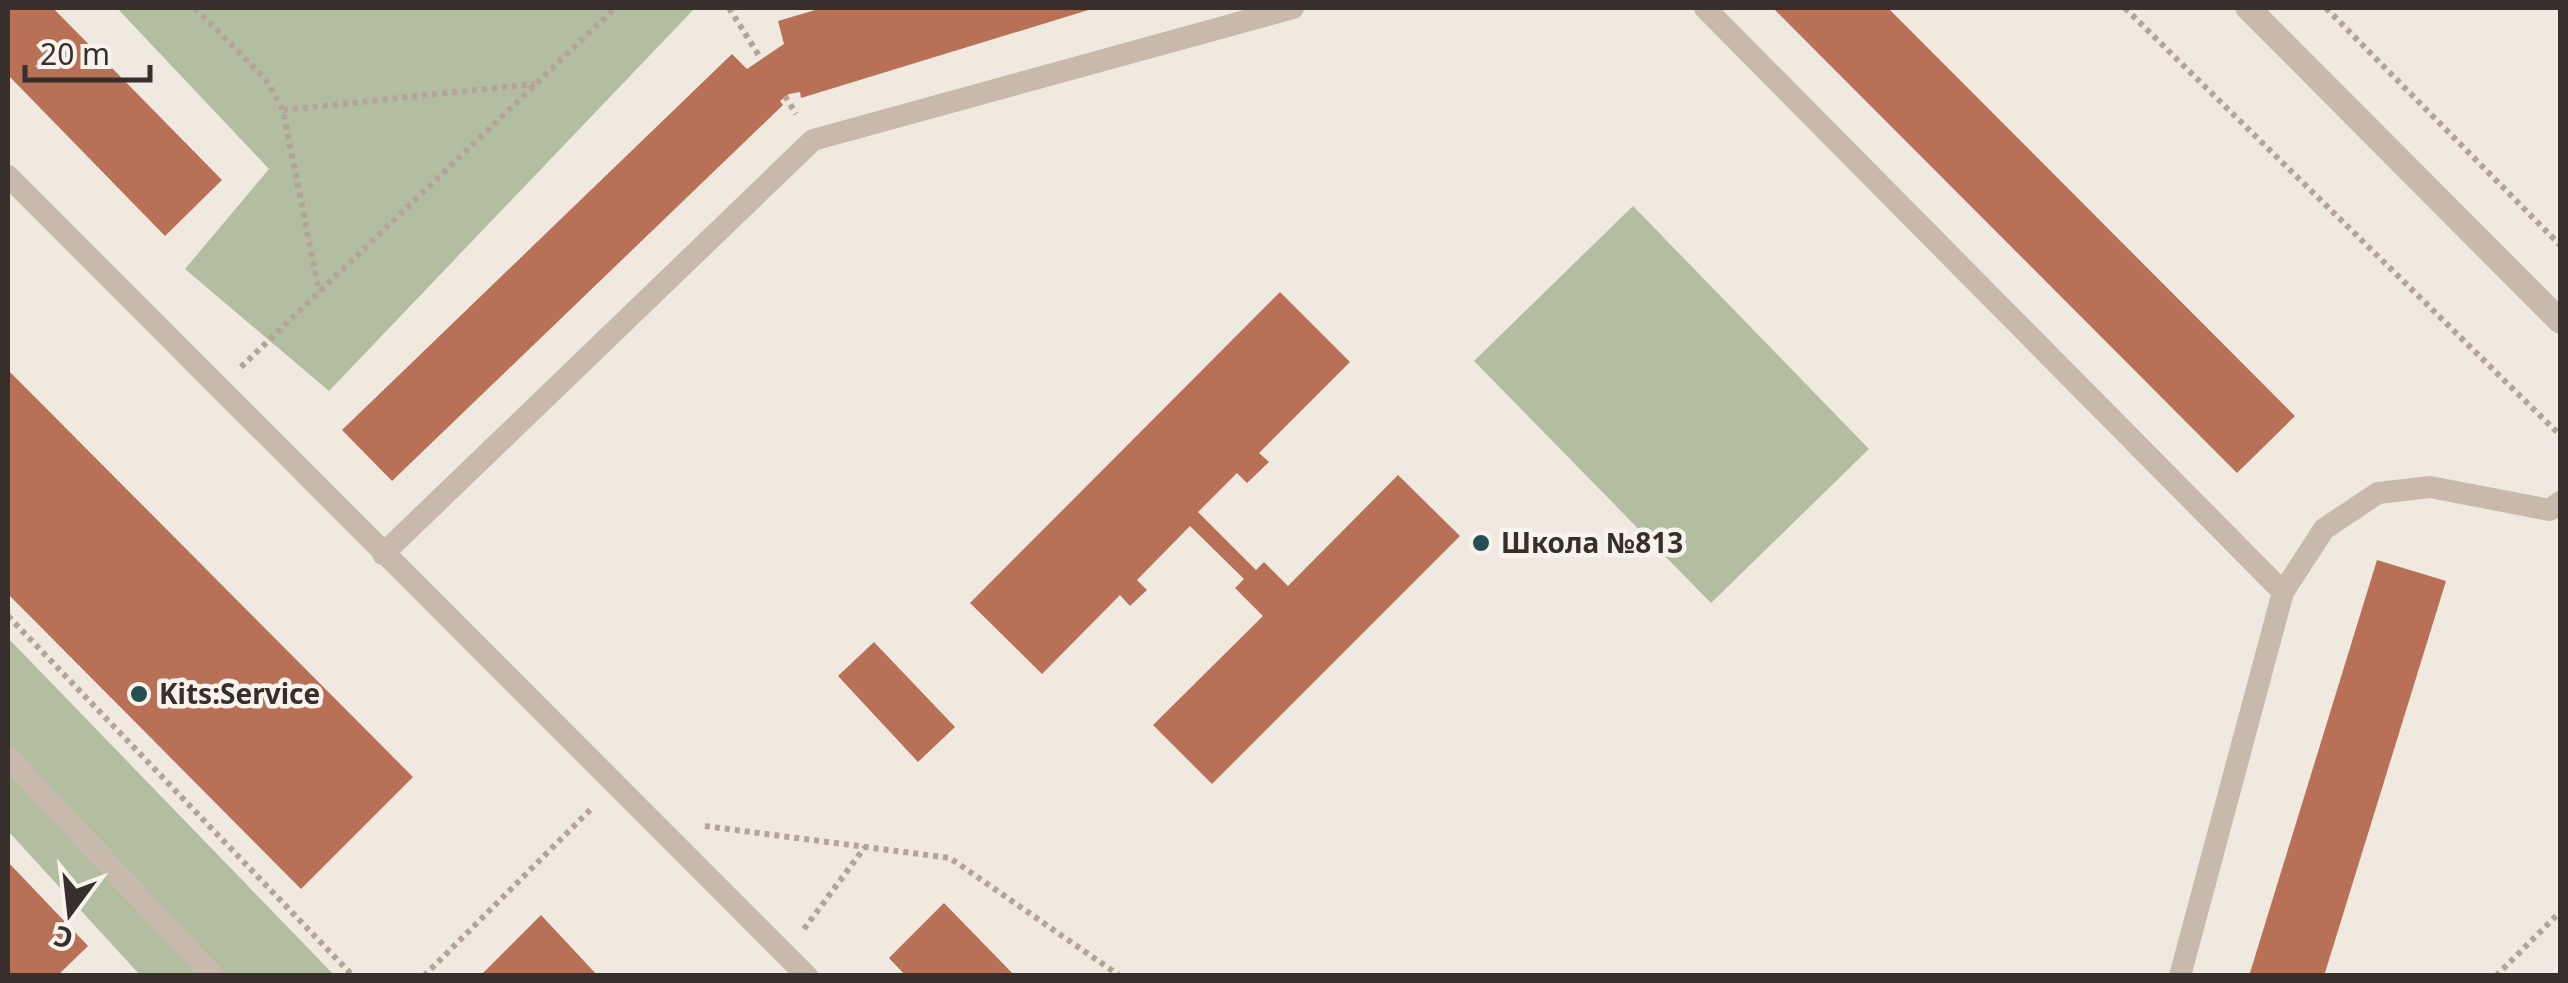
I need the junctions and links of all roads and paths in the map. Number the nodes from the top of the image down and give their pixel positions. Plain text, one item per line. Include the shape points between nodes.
1 (196, 8) edge
2 (615, 8) edge
3 (729, 8) edge
4 (1293, 8) edge
5 (1705, 8) edge
6 (2126, 8) edge
7 (2248, 8) edge
8 (2326, 8) edge
9 (761, 58) dead end
10 (535, 84) junction
11 (283, 110) junction
12 (8, 176) edge
13 (2560, 245) edge
14 (319, 292) junction
15 (2560, 321) edge
16 (219, 389) junction
17 (2560, 435) edge
18 (2560, 502) edge
19 (383, 554) junction
20 (2283, 592) junction
21 (8, 616) edge
22 (8, 757) edge
23 (615, 785) junction
24 (650, 819) junction
25 (865, 846) junction
26 (2560, 912) edge
27 (785, 954) junction
28 (213, 976) edge
29 (353, 976) edge
30 (424, 976) edge
31 (807, 976) edge
32 (1120, 976) edge
33 (2180, 976) edge
34 (2496, 976) edge

1 - 11 path via 266,80
2 - 10 path
3 - 9 path
4 - 19 lane via 813,140
5 - 20 lane
6 - 17 path
7 - 15 street
8 - 13 path
10 - 11 path
10 - 14 path
11 - 14 path
12 - 16 lane
14 - 16 path
16 - 19 lane
18 - 20 lane via 2550,510 2430,487 2378,494 2324,529
19 - 23 lane
20 - 33 lane
21 - 29 path
22 - 28 lane
23 - 24 lane
23 - 30 path
24 - 25 path
24 - 27 lane
25 - 27 path
25 - 32 path via 950,858
26 - 34 path
27 - 31 lane

